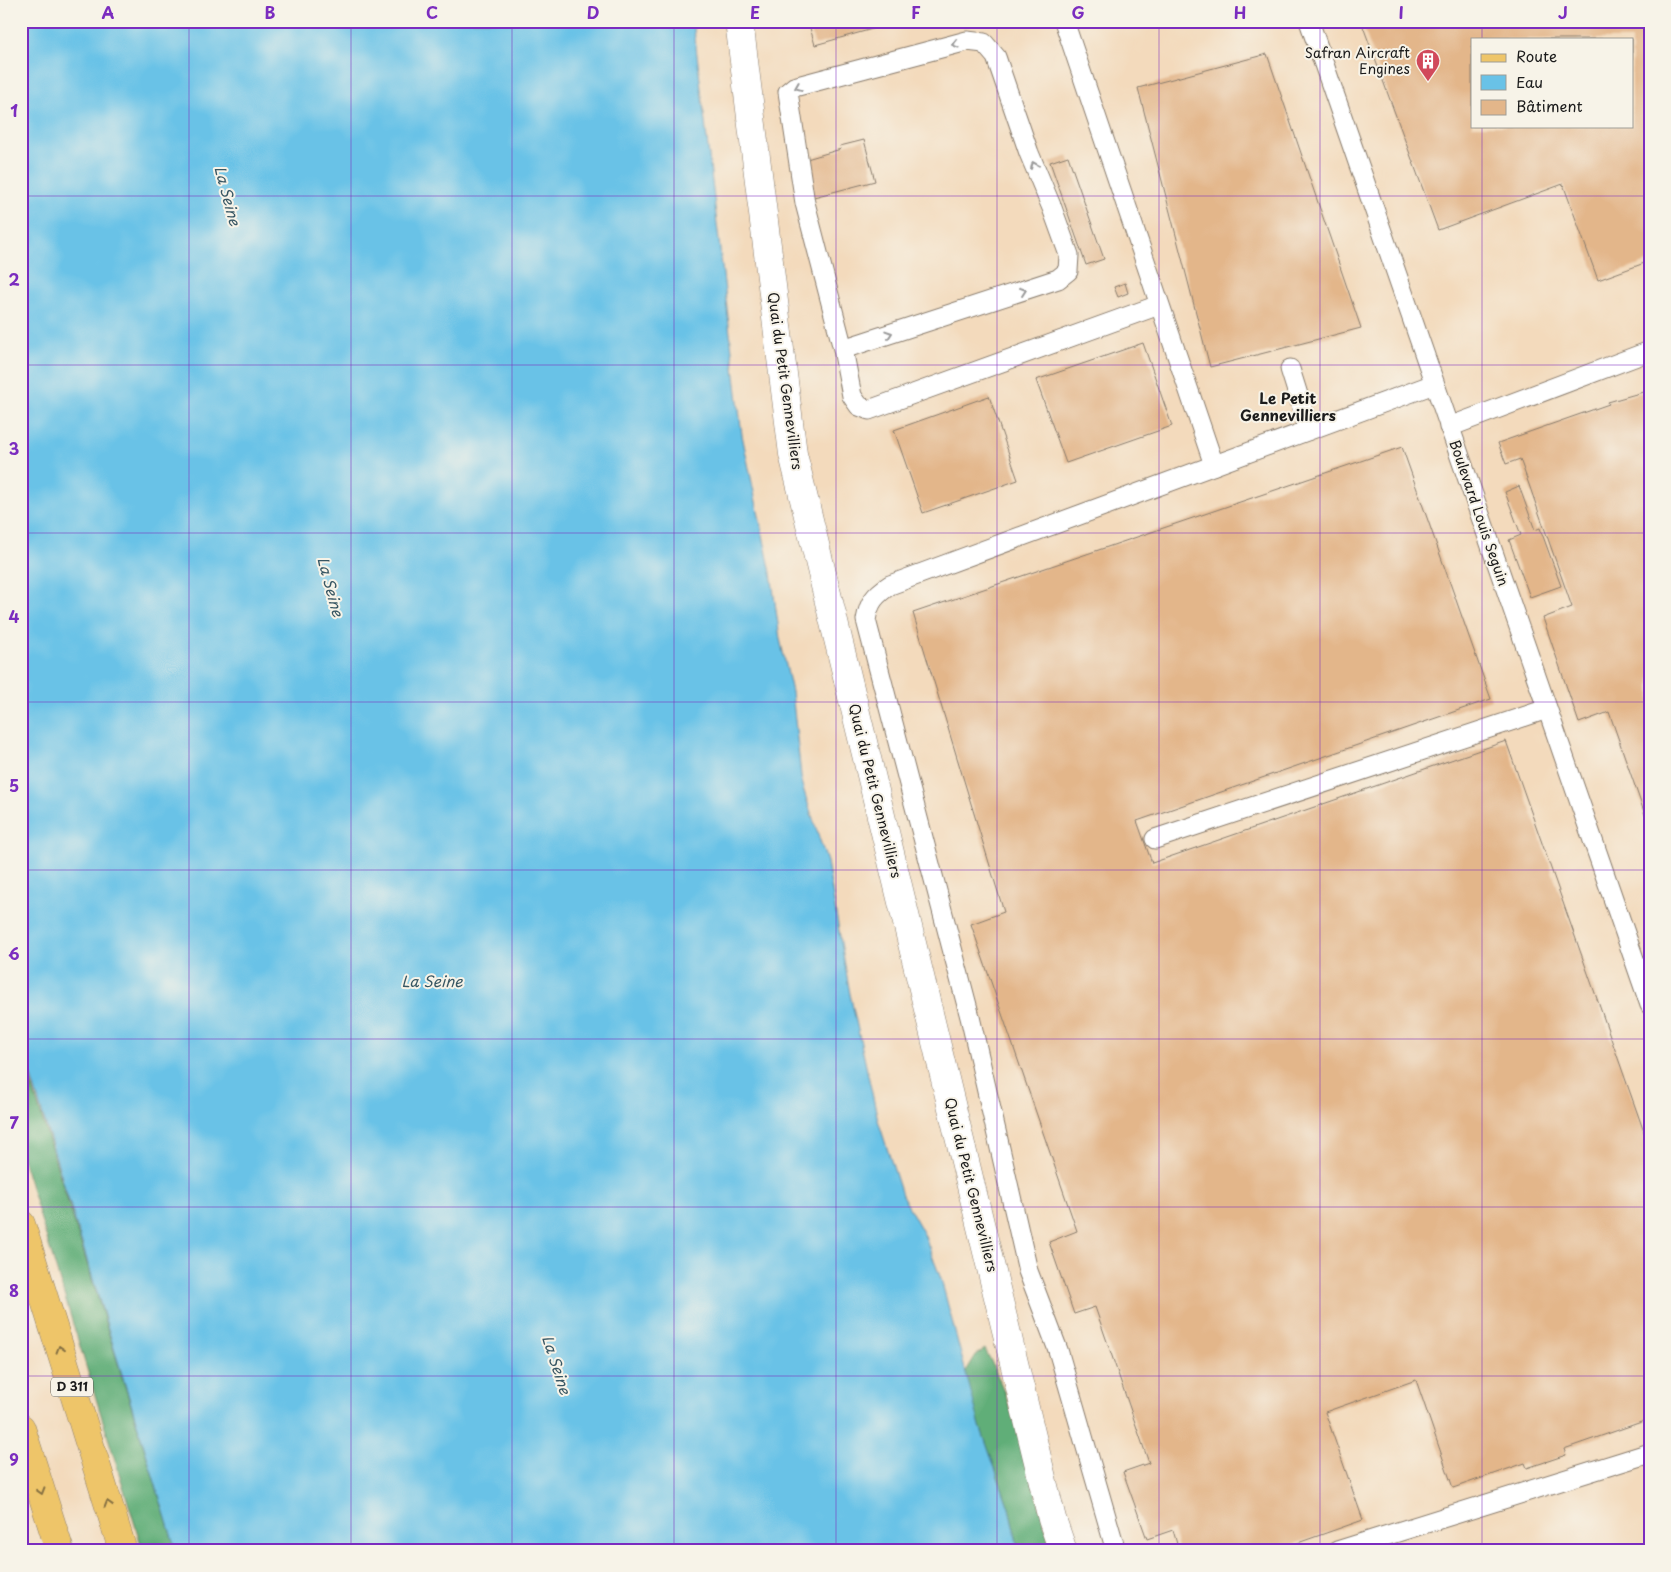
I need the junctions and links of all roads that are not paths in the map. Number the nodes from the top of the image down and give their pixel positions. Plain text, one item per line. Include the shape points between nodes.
1 (739, 21) edge
2 (1309, 21) edge
3 (1070, 26) edge
4 (1159, 305) junction
5 (843, 349) junction
6 (1650, 351) edge
7 (1290, 369) dead end
8 (1434, 384) junction
9 (1449, 427) junction
10 (1309, 430) junction
11 (1214, 465) junction
12 (1547, 709) junction
13 (1155, 839) dead end
14 (1650, 1005) edge
15 (21, 1224) edge
16 (21, 1428) edge
17 (1650, 1453) edge
18 (60, 1551) edge
19 (123, 1551) edge
20 (1063, 1551) edge
21 (1116, 1551) edge
22 (1337, 1551) edge

1 - 20 street, Quai du Petit Gennevilliers via 793,454 1052,1519
2 - 8 lane, Boulevard Louis Seguin
3 - 4 lane
4 - 5 lane via 868,410 859,406 852,396
4 - 11 lane
5 -> 5 lane via 1058,279 1068,271 1069,255 1052,208 996,57 984,43 967,41 794,87 788,92 805,203
6 - 9 lane
7 - 10 lane
8 - 9 lane, Boulevard Louis Seguin
8 - 10 lane
9 - 12 lane, Boulevard Louis Seguin
10 - 11 lane
11 - 21 lane via 890,585 874,595 866,620 970,1017 1028,1270 1058,1350
12 - 13 lane
12 - 14 lane, Boulevard Louis Seguin
19 -> 15 main road, D 311
16 -> 18 main road
17 - 22 lane

